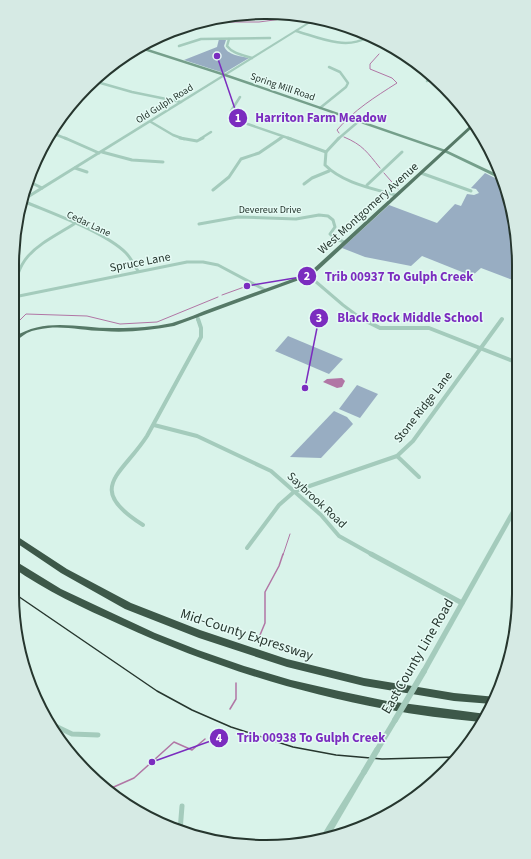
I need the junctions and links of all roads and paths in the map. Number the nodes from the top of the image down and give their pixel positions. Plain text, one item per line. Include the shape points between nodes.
1 (309, 23) edge
2 (296, 31) junction
3 (270, 38) dead end
4 (229, 39) junction
5 (364, 40) edge
6 (179, 46) dead end
7 (146, 50) edge
8 (252, 58) junction
9 (329, 67) dead end
10 (225, 75) junction
11 (100, 83) edge
12 (240, 97) dead end
13 (181, 102) junction
14 (320, 108) junction
15 (359, 121) junction
16 (151, 122) junction
17 (470, 128) edge
18 (211, 132) dead end
19 (57, 135) edge
20 (283, 138) junction
21 (445, 151) junction
22 (101, 152) junction
23 (326, 152) junction
24 (402, 152) dead end
25 (163, 162) dead end
26 (75, 168) junction
27 (330, 171) junction
28 (87, 172) dead end
29 (421, 173) junction
30 (495, 175) edge
31 (33, 184) edge
32 (304, 184) dead end
33 (366, 185) junction
34 (42, 188) junction
35 (213, 190) dead end
36 (471, 191) dead end
37 (395, 195) junction
38 (28, 197) edge
39 (27, 203) edge
40 (74, 224) junction
41 (199, 224) dead end
42 (344, 242) junction
43 (19, 266) edge
44 (138, 271) junction
45 (308, 275) junction
46 (265, 290) junction
47 (19, 296) edge
48 (197, 317) junction
49 (502, 319) dead end
50 (19, 336) edge
51 (480, 348) junction
52 (512, 361) edge
53 (154, 426) junction
54 (397, 456) junction
55 (419, 477) dead end
56 (295, 491) junction
57 (512, 515) edge
58 (143, 525) dead end
59 (19, 541) edge
60 (247, 548) dead end
61 (19, 567) edge
62 (462, 603) junction
63 (488, 700) edge
64 (479, 717) edge
65 (60, 728) edge
66 (98, 735) dead end
67 (182, 806) dead end
68 (181, 825) edge
69 (328, 832) edge

1 - 2 street, Old Gulph Road
2 - 5 street via 347,43
2 - 8 street, Old Gulph Road
3 - 4 street
4 - 6 street via 198,38
4 - 8 street via 229,49
7 - 10 main road, Spring Mill Road
8 - 10 street, Old Gulph Road
9 - 14 street via 344,75 348,83 347,87
10 - 13 street, Old Gulph Road
10 - 14 main road, Spring Mill Road
11 - 13 street
12 - 20 street via 231,111 236,120
13 - 16 street, Old Gulph Road
14 - 15 main road, Spring Mill Road
15 - 21 main road, Spring Mill Road
15 - 23 street
16 - 18 street via 168,134 186,140 199,140
16 - 22 street, Old Gulph Road
17 - 21 main road, West Montgomery Avenue
19 - 22 street
20 - 23 street
20 - 35 street via 259,153 241,159 229,176
21 - 29 main road, West Montgomery Avenue
21 - 30 main road, Spring Mill Road
22 - 25 street via 149,162
22 - 26 street, Old Gulph Road
23 - 27 street via 325,165
24 - 33 street
26 - 28 street
26 - 34 street, Old Gulph Road
27 - 32 street
27 - 33 street
29 - 36 street
29 - 37 main road, West Montgomery Avenue
31 - 34 street
33 - 37 street
34 - 38 street, Old Gulph Road
37 - 42 main road, West Montgomery Avenue
39 - 40 street, Cedar Lane
40 - 43 street via 35,250
40 - 44 street, Cedar Lane via 118,246 127,254
41 - 42 street, Devereux Drive via 238,217 296,219 323,216 333,220 334,227 330,234
42 - 45 main road, West Montgomery Avenue
44 - 46 street, Spruce Lane via 187,262 203,262 218,265
44 - 47 street, Spruce Lane
45 - 46 main road, West Montgomery Avenue
45 - 51 street via 367,323 379,328 429,328
46 - 48 main road, West Montgomery Avenue
48 - 50 main road, West Montgomery Avenue via 163,327 135,329 41,326
48 - 53 street via 201,337
49 - 51 street, Stone Ridge Lane
51 - 52 street
51 - 54 street, Stone Ridge Lane via 413,441
53 - 56 street, Saybrook Road via 196,436 271,471
53 - 58 street via 140,447 120,468 112,487 113,496 120,510
54 - 55 street
54 - 56 street, Stone Ridge Lane
56 - 60 street, Stone Ridge Lane via 279,505
56 - 62 street, Saybrook Road via 321,514 339,536
57 - 62 street, East County Line Road
59 - 63 highway, Mid-County Expressway via 64,571 128,606 198,634 287,664 364,682 447,696
61 - 64 highway via 49,586 144,633 226,664 343,696
62 - 69 street, East County Line Road, bridge
65 - 66 street via 72,734
67 - 68 street

